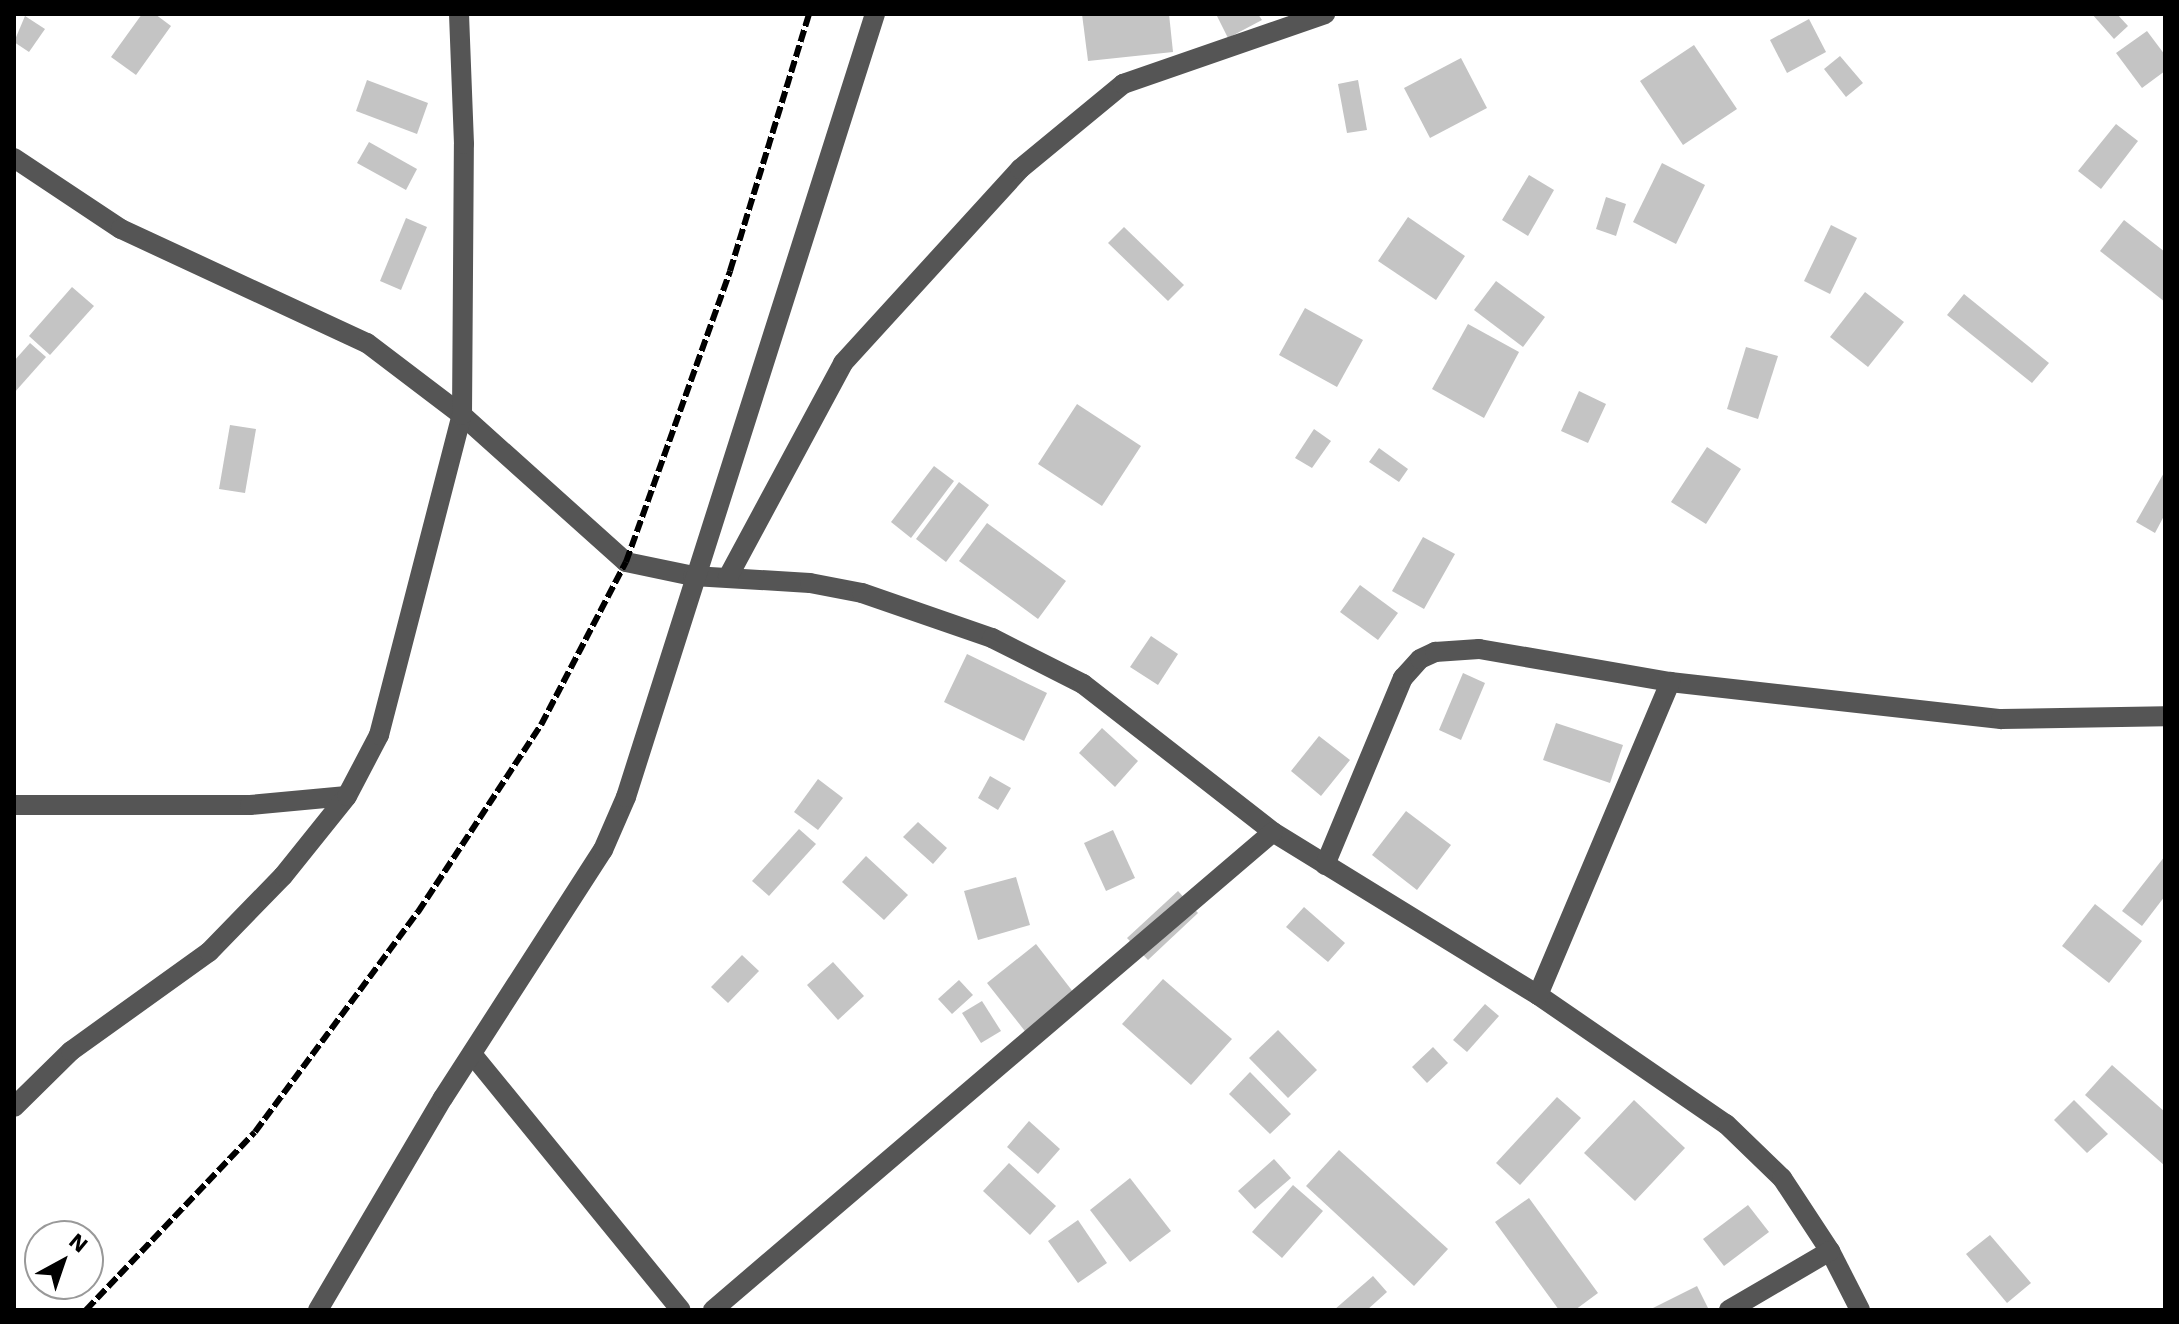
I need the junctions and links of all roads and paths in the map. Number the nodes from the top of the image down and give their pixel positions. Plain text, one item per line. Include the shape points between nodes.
1 (459, 14) edge
2 (875, 14) edge
3 (1325, 14) edge
4 (14, 158) edge
5 (462, 415) junction
6 (693, 576) junction
7 (728, 577) junction
8 (1670, 682) junction
9 (2165, 716) edge
10 (347, 796) junction
11 (14, 805) edge
12 (1273, 832) junction
13 (1325, 865) junction
14 (1538, 995) junction
15 (472, 1054) junction
16 (14, 1107) edge
17 (1830, 1251) junction
18 (318, 1310) edge
19 (681, 1310) edge
20 (713, 1310) edge
21 (1729, 1310) edge
22 (1860, 1310) edge

1 - 5 street via 464,144
2 - 6 street
3 - 7 street via 1123,84 1020,169 843,363
4 - 5 street via 121,229 367,343
5 - 6 street via 626,562
5 - 10 street via 379,735
6 - 7 street
6 - 15 street via 626,797 603,850
7 - 12 street via 862,593 992,638 1083,684
8 - 9 street via 2001,719
8 - 13 street via 1479,649 1435,652 1420,659 1403,678
8 - 14 street
10 - 11 street via 250,805
10 - 16 street via 283,876 209,952 71,1051
12 - 13 street
12 - 20 street
13 - 14 street
14 - 17 street via 1726,1124 1782,1178
15 - 18 street
15 - 19 street
17 - 21 street
17 - 22 street

